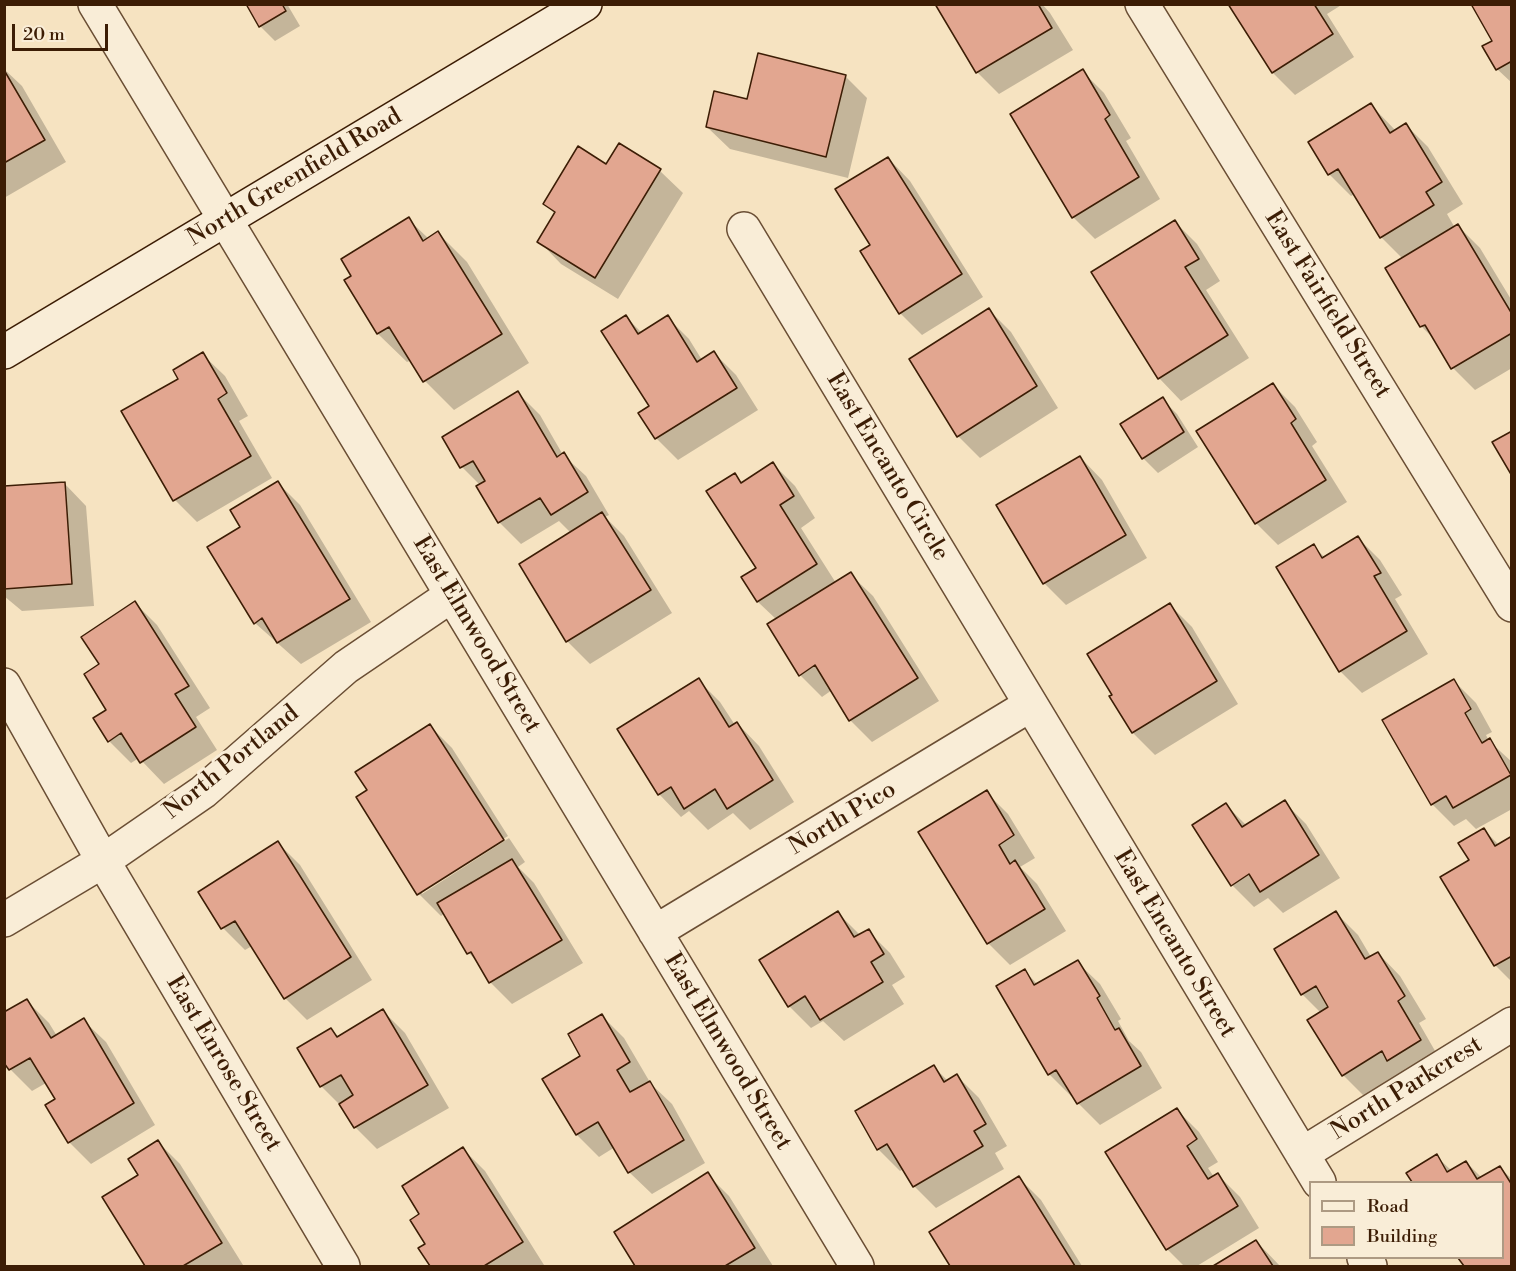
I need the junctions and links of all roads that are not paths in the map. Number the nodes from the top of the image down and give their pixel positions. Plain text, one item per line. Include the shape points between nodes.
1 (95, 4) edge
2 (585, 4) edge
3 (1142, 4) edge
4 (225, 220) junction
5 (744, 229) dead end
6 (4, 352) edge
7 (452, 595) junction
8 (1512, 605) edge
9 (4, 685) edge
10 (1030, 705) junction
11 (103, 861) junction
12 (4, 920) edge
13 (656, 933) junction
14 (1512, 1024) edge
15 (1302, 1154) junction
16 (1318, 1181) edge
17 (343, 1266) edge
18 (857, 1266) edge

1 - 4 street, East Elmwood Street
2 - 4 street, North Greenfield Road
3 - 8 street, East Fairfield Street
4 - 6 street, North Greenfield Road
4 - 7 street, East Elmwood Street
5 - 10 street, East Encanto Circle
7 - 11 street, North Portland via 346,667 203,792
7 - 13 street, East Elmwood Street
9 - 11 street, East Enrose Street
10 - 13 street, North Pico
10 - 15 street, East Encanto Street
11 - 12 street, North Portland
11 - 17 street, East Enrose Street
13 - 18 street, East Elmwood Street
14 - 15 street, North Parkcrest
15 - 16 street, East Encanto Street

